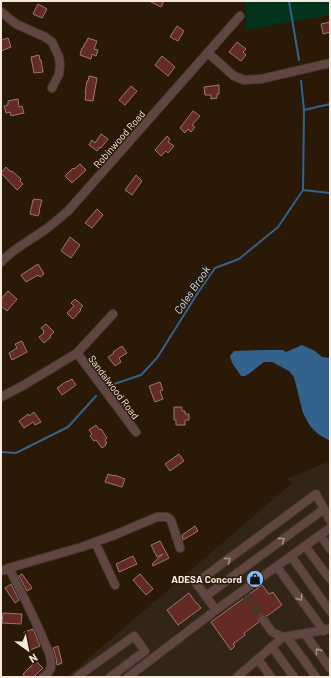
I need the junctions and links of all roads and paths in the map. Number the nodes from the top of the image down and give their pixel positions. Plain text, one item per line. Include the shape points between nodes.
1 (1, 12) edge
2 (240, 16) dead end
3 (208, 53) junction
4 (330, 62) edge
5 (52, 88) dead end
6 (1, 262) edge
7 (113, 314) dead end
8 (76, 353) junction
9 (1, 397) edge
10 (136, 432) dead end
11 (324, 509) junction
12 (330, 520) edge
13 (330, 528) edge
14 (320, 535) junction
15 (95, 542) junction
16 (305, 546) junction
17 (180, 548) dead end
18 (330, 549) edge
19 (291, 556) junction
20 (276, 567) junction
21 (5, 569) edge
22 (330, 579) edge
23 (115, 585) dead end
24 (206, 596) junction
25 (216, 610) junction
26 (330, 611) edge
27 (263, 619) tunnel mouth
28 (327, 632) edge
29 (305, 634) junction
30 (285, 637) junction
31 (272, 647) junction
32 (258, 659) junction
33 (330, 668) edge
34 (247, 674) edge
35 (43, 677) edge
36 (77, 677) edge
37 (110, 677) edge
38 (128, 677) edge
39 (237, 677) edge
40 (271, 677) edge
41 (294, 677) edge
42 (316, 677) edge

1 - 5 street via 16,24 52,42 60,57 59,74
2 - 3 street, Robinwood Road
3 - 4 street via 234,76 244,80 261,79
3 - 6 street, Robinwood Road via 68,211
7 - 8 street
8 - 9 street
8 - 10 street, Sandalwood Road
11 - 12 street
24 -> 11 street
24 -> 11 street via 196,583 316,494
13 - 14 street
14 - 16 street
14 - 18 street
15 - 17 street via 157,517 167,517 172,523
15 - 21 street
15 - 23 street
16 - 19 street
16 - 22 street
19 - 20 street
19 - 26 street
20 - 25 street via 244,594
20 -> 28 street
21 - 35 street via 36,622 47,649 51,666 50,671
24 - 25 street
25 - 38 street
27 - 30 street via 272,632
28 - 29 street
29 - 30 street
33 -> 29 street
30 - 31 street
30 - 42 street
31 - 32 street
31 - 41 street
32 - 34 street
32 - 40 street
34 - 39 street
36 - 37 street via 134,636 145,650

